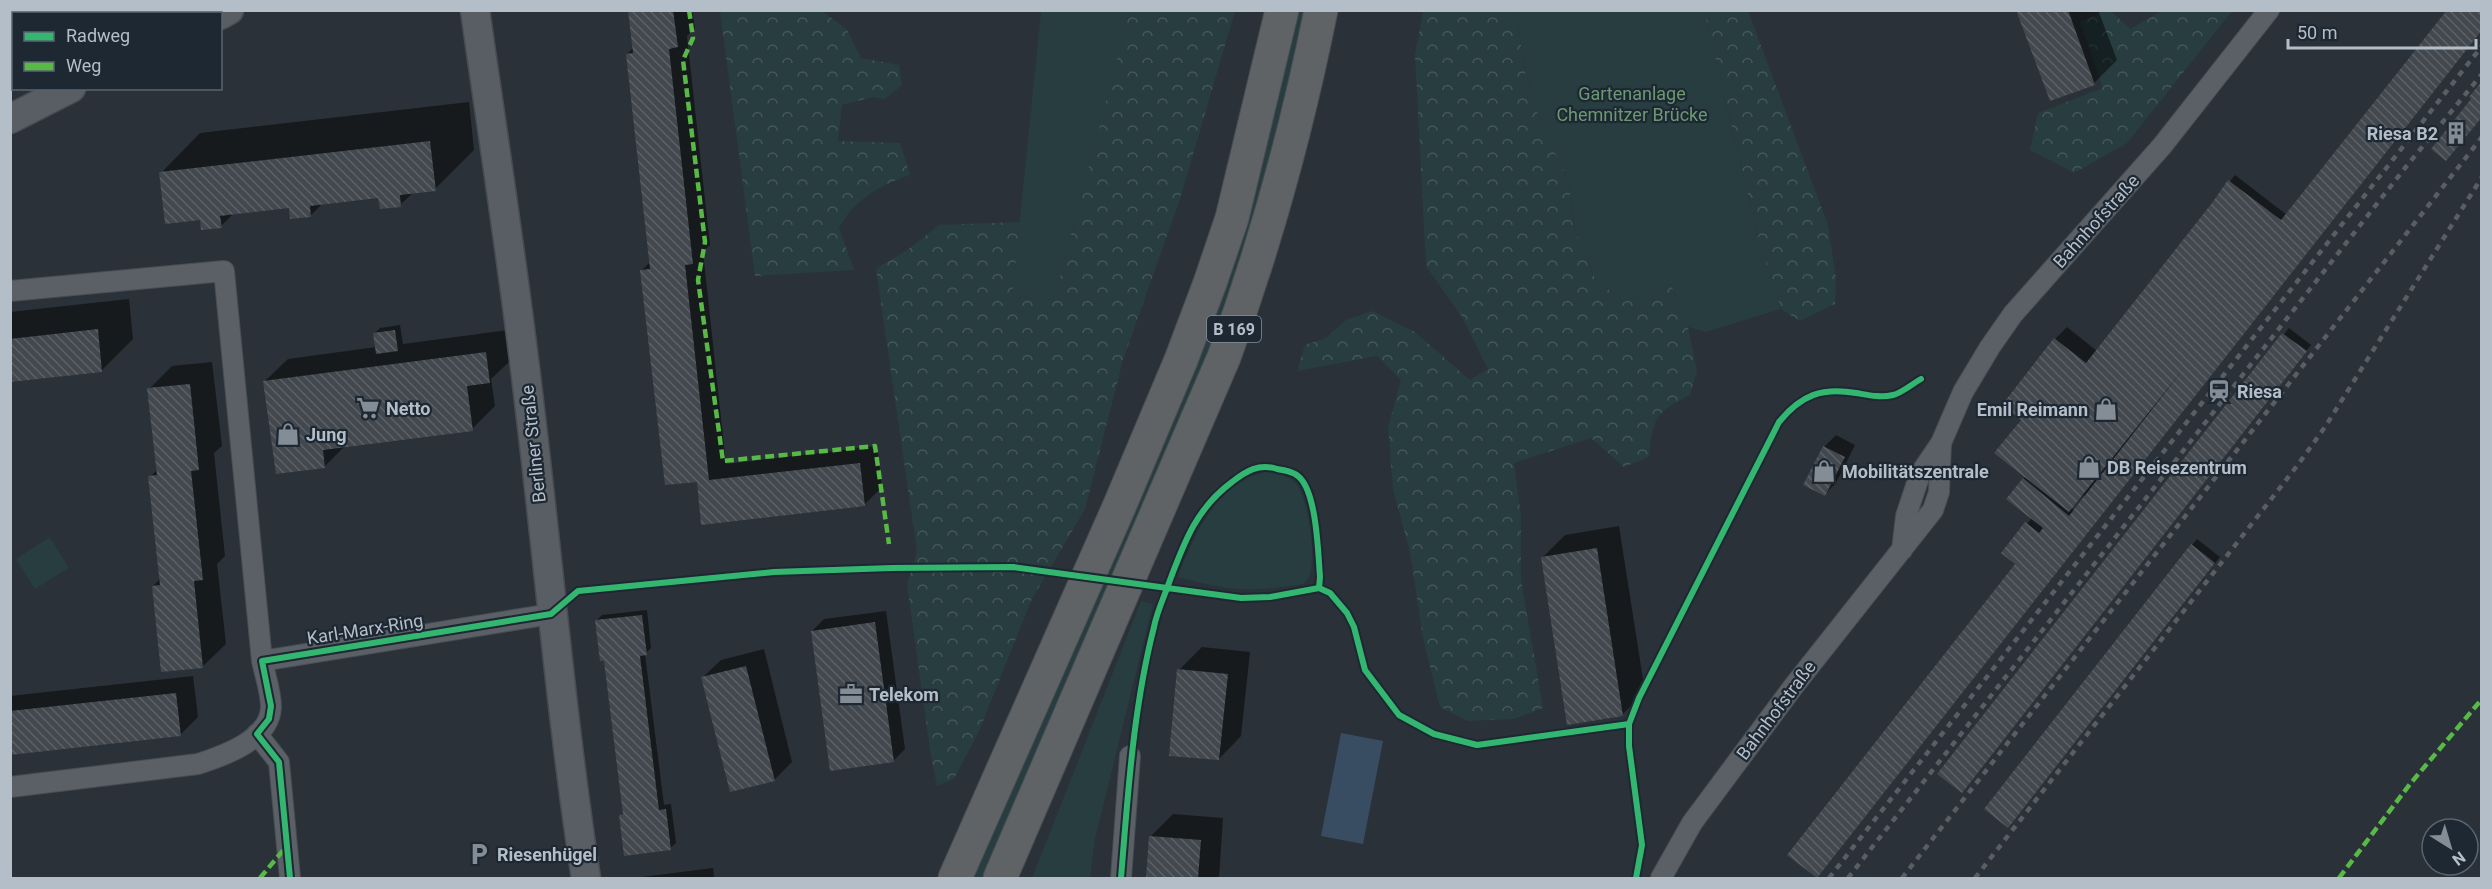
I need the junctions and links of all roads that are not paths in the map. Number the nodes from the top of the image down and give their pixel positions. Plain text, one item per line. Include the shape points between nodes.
1 (475, 10) edge
2 (1282, 10) edge
3 (1321, 10) edge
4 (2269, 10) edge
5 (67, 90) edge
6 (10, 119) edge
7 (10, 291) edge
8 (551, 614) junction
9 (262, 661) junction
10 (256, 734) junction
11 (1130, 756) dead end
12 (10, 787) edge
13 (290, 879) edge
14 (586, 879) edge
15 (955, 879) edge
16 (1000, 879) edge
17 (1121, 879) edge
18 (1661, 879) edge

1 - 8 main road, Berliner Straße via 509,240
2 - 15 highway, B 169 via 1232,218 1210,283 1119,507
3 - 16 highway, B 169 via 1294,135 1253,278 1228,346
4 - 18 street, Bahnhofstraße via 2162,146 2013,314 1963,392 1941,443 1940,492 1934,510 1800,678 1692,823
5 - 6 main road
7 - 9 street via 224,271
8 - 9 street, Karl-Marx-Ring
8 - 14 main road, Berliner Straße
9 - 10 street via 271,706 269,719
10 - 12 street via 233,751 198,764
10 - 13 street via 279,762
11 - 17 street

